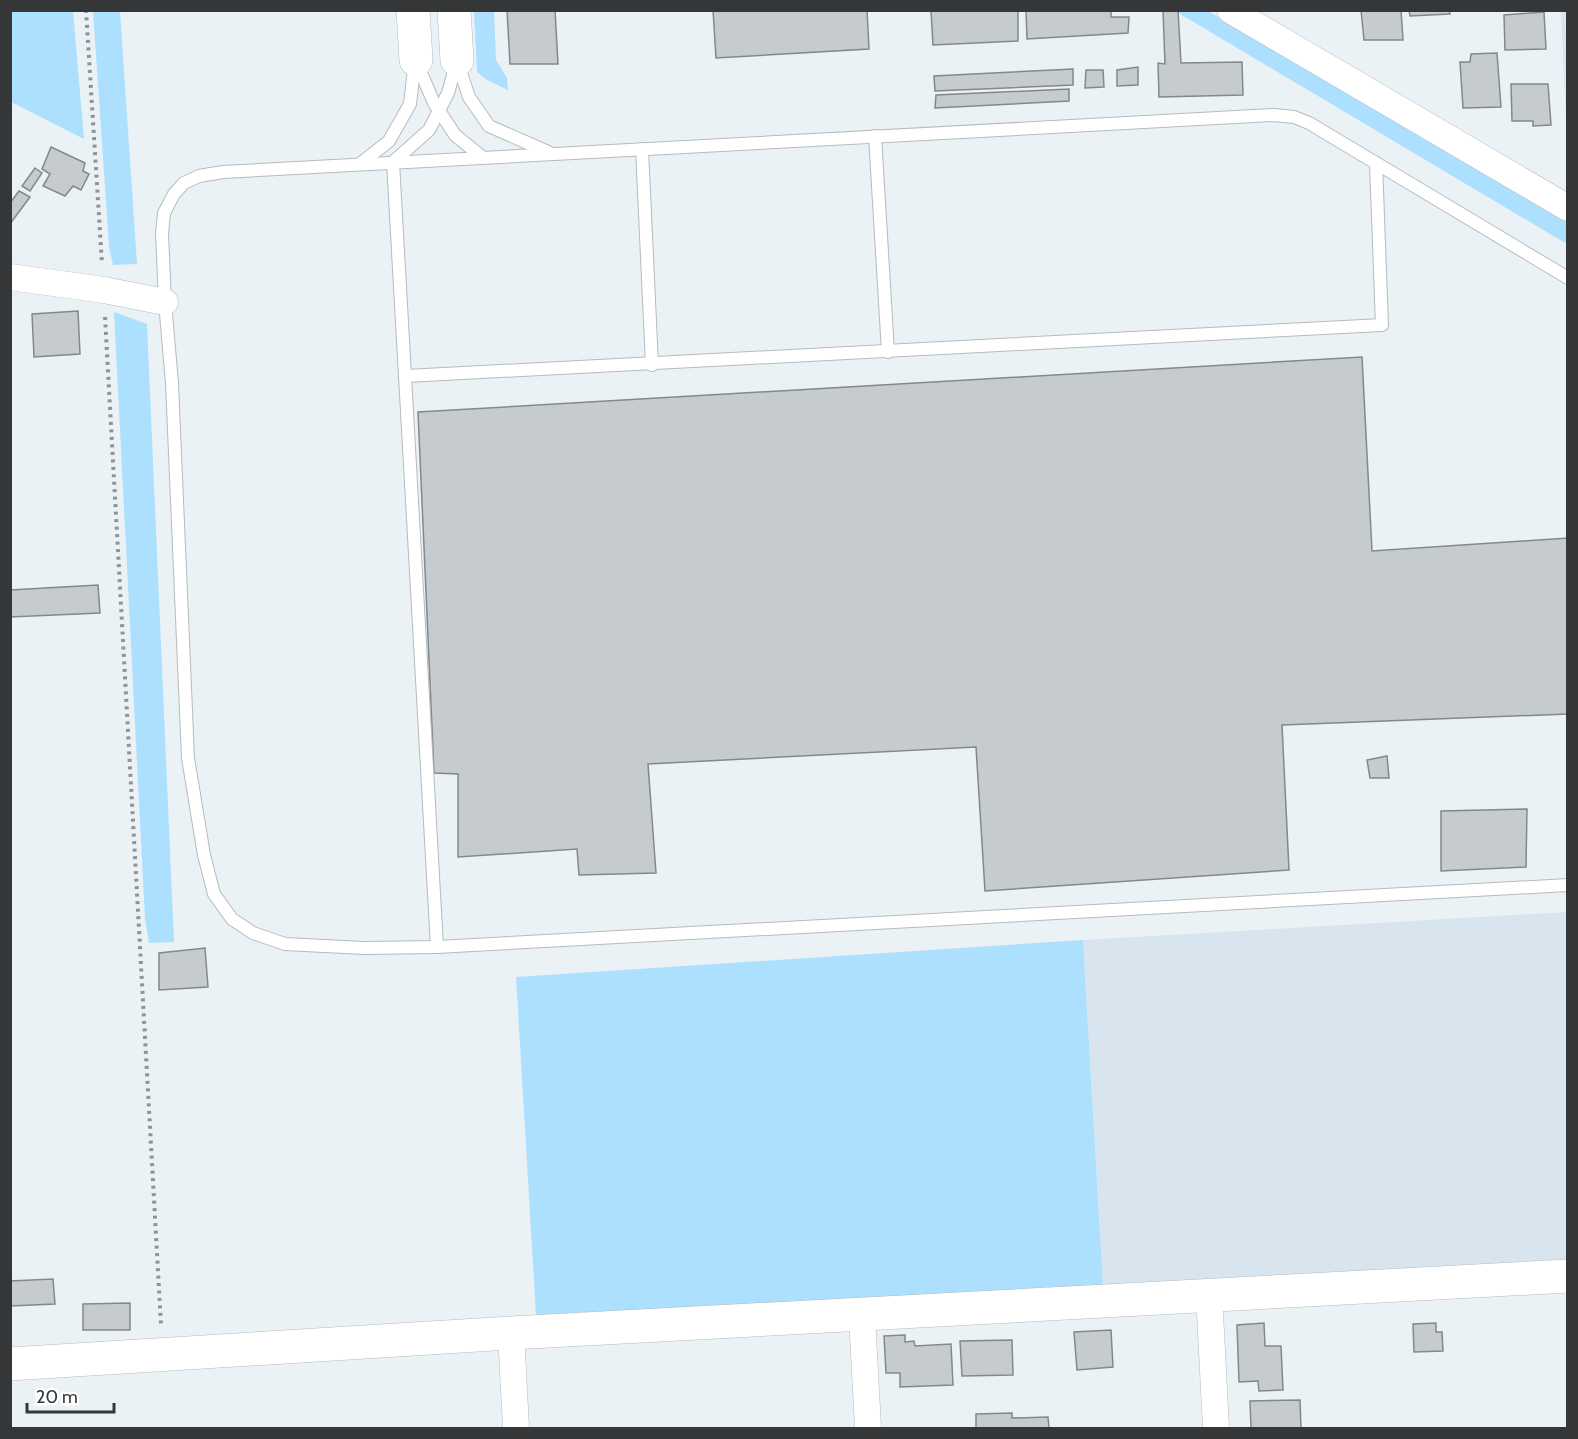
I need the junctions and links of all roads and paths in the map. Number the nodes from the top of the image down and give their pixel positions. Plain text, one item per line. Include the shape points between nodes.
1 (86, 10) edge
2 (413, 10) edge
3 (454, 10) edge
4 (1230, 10) edge
5 (416, 60) junction
6 (457, 60) junction
7 (439, 110) junction
8 (875, 136) junction
9 (642, 148) junction
10 (551, 153) junction
11 (482, 157) junction
12 (393, 162) junction
13 (1376, 163) junction
14 (360, 164) junction
15 (1568, 208) edge
16 (10, 277) edge
17 (1568, 278) edge
18 (104, 290) junction
19 (165, 302) junction
20 (888, 352) junction
21 (652, 365) junction
22 (406, 376) junction
23 (1568, 885) edge
24 (437, 947) junction
25 (1568, 1276) edge
26 (1209, 1294) junction
27 (862, 1316) junction
28 (511, 1333) junction
29 (162, 1356) junction
30 (10, 1364) edge
31 (516, 1428) edge
32 (868, 1428) edge
33 (1216, 1428) edge

1 - 18 path
2 - 5 street
3 - 6 street
4 - 15 street
5 - 7 lane
5 - 14 lane via 410,104 389,141
6 - 7 lane
6 - 10 lane via 469,97 489,126
7 - 11 lane via 455,135
7 - 12 lane via 429,130
8 - 9 lane
8 - 13 lane via 1274,115 1310,123
8 - 20 lane
9 - 10 lane
9 - 21 lane
10 - 11 lane
11 - 12 lane
12 - 14 lane
12 - 22 lane
13 - 17 lane
13 - 20 lane via 1382,325
14 - 19 lane via 223,172 184,183 164,213
16 - 18 street
18 - 19 street
18 - 29 path
19 - 24 lane via 189,758 214,894 232,920 253,933 285,944
20 - 21 lane
21 - 22 lane
22 - 24 lane
23 - 24 lane
25 - 26 street
26 - 27 street
26 - 33 street
27 - 28 street
27 - 32 street
28 - 29 street
28 - 31 street
29 - 30 street

